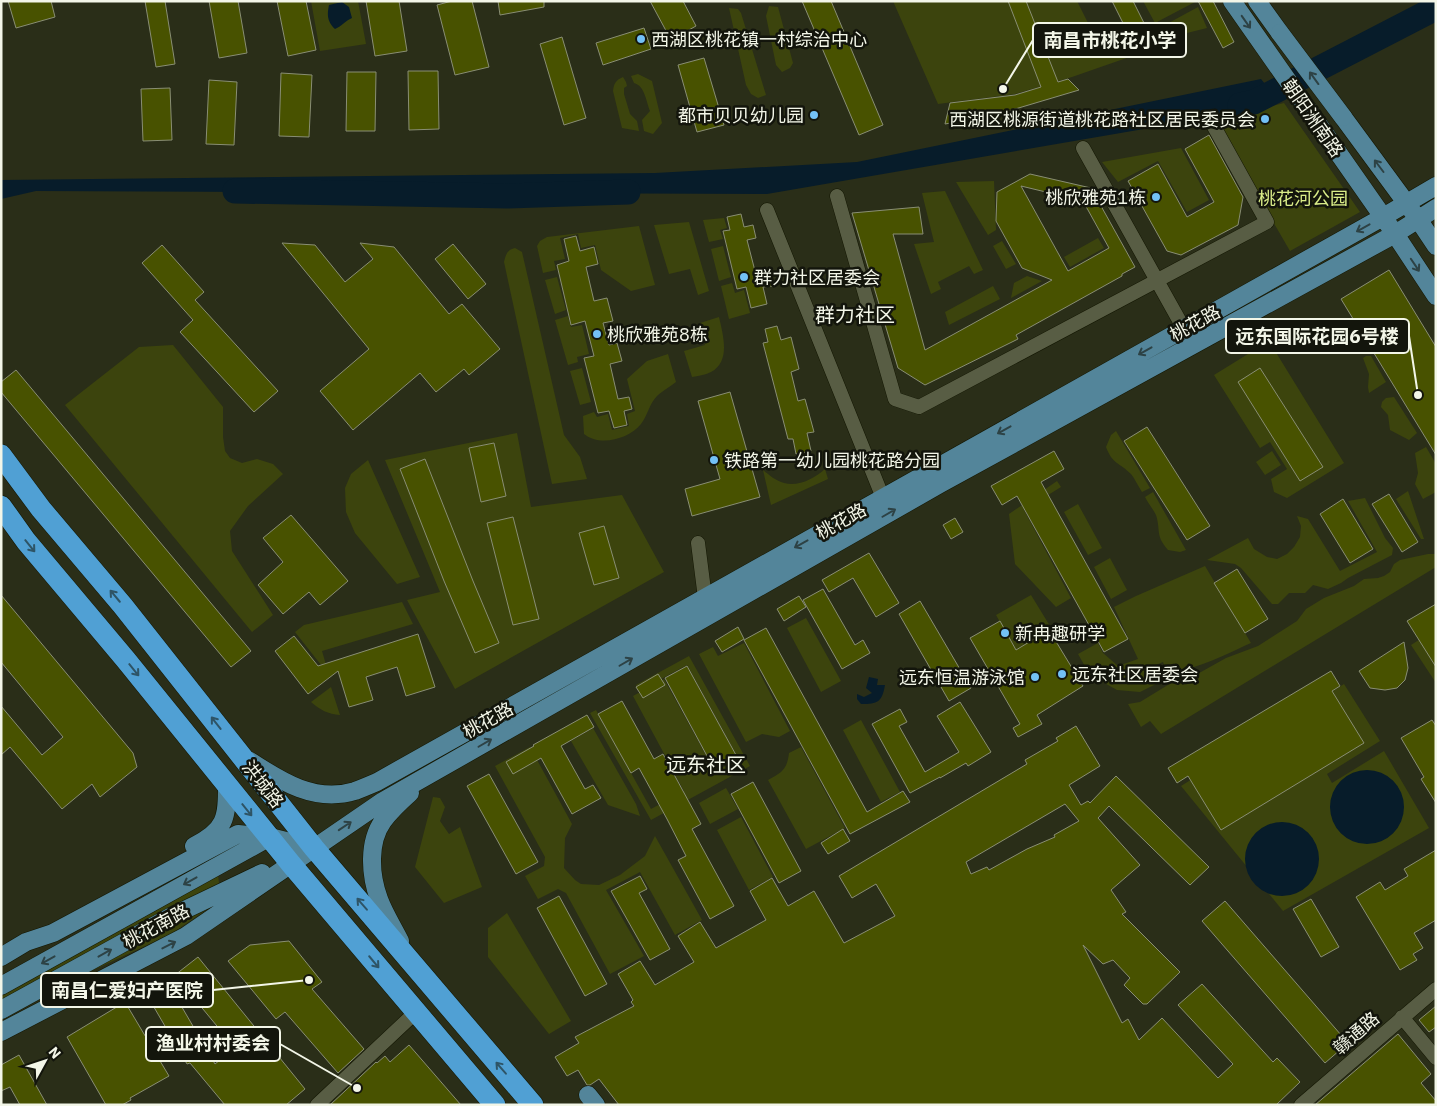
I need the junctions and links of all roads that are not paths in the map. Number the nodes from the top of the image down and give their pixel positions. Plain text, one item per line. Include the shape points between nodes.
1 (1232, 1) edge
2 (1257, 1) edge
3 (1212, 123) dead end
4 (1083, 148) dead end
5 (1436, 186) edge
6 (836, 196) dead end
7 (1406, 203) junction
8 (1436, 208) edge
9 (767, 210) dead end
10 (1383, 217) junction
11 (1418, 219) junction
12 (1395, 234) junction
13 (1436, 246) edge
14 (1157, 280) junction
15 (1436, 296) edge
16 (1184, 329) junction
17 (1, 456) edge
18 (883, 498) junction
19 (1, 506) edge
20 (698, 543) dead end
21 (705, 598) junction
22 (240, 754) junction
23 (435, 771) junction
24 (226, 784) junction
25 (270, 837) junction
26 (314, 848) junction
27 (290, 862) junction
28 (220, 865) junction
29 (237, 885) junction
30 (26, 942) junction
31 (1, 957) edge
32 (410, 961) junction
33 (1, 986) edge
34 (1436, 989) edge
35 (1, 1010) edge
36 (416, 1012) junction
37 (1402, 1017) junction
38 (1, 1032) edge
39 (1436, 1058) edge
40 (317, 1105) edge
41 (494, 1105) edge
42 (533, 1105) edge
43 (1301, 1105) edge

1 -> 10 main road, 朝阳洲南路
7 -> 2 main road, 朝阳洲南路, bridge
3 - 14 street via 1267,222
4 - 14 street
5 - 7 main road, 桃花路
6 - 14 street via 895,399 919,407
7 - 10 main road, 桃花路
7 - 11 main road, 朝阳洲南路
8 - 11 main road, 桃花路
9 - 18 street
10 - 12 main road, 朝阳洲南路
10 -> 16 main road, 桃花路
11 - 12 main road, 桃花路
11 - 13 main road, 朝阳洲南路
12 -> 15 main road, 朝阳洲南路
23 -> 12 main road, 桃花路 via 940,484
14 - 16 street
16 -> 18 main road, 桃花路
22 -> 17 highway, 洪城路
18 -> 21 main road, 桃花路
19 -> 24 highway, 洪城路 via 26,541
20 - 21 street
21 - 22 main road, 桃花路 via 377,782 354,791 332,794 308,792 279,780
22 - 26 highway, 洪城路
26 -> 23 main road, 桃花路 via 383,801
23 - 32 main road via 382,822 373,845 372,871 379,899
24 -> 25 highway, 洪城路
24 - 30 main road via 227,808 220,828 206,840 44,924
25 - 26 main road
25 - 27 highway, 洪城路
25 - 28 main road
25 - 30 main road via 238,834 53,933
26 - 27 main road, 桃花路
32 -> 26 highway, 洪城路
27 - 29 main road, 桃花南路
27 -> 36 highway, 洪城路
38 -> 27 main road via 186,936
28 - 29 main road
28 -> 33 main road
35 -> 29 main road, 桃花南路 via 172,916
30 - 31 main road
42 -> 32 highway, 洪城路
34 - 37 street, 赣通路
36 - 40 street
36 - 41 highway, 洪城路
37 - 39 street
37 - 43 street, 赣通路

